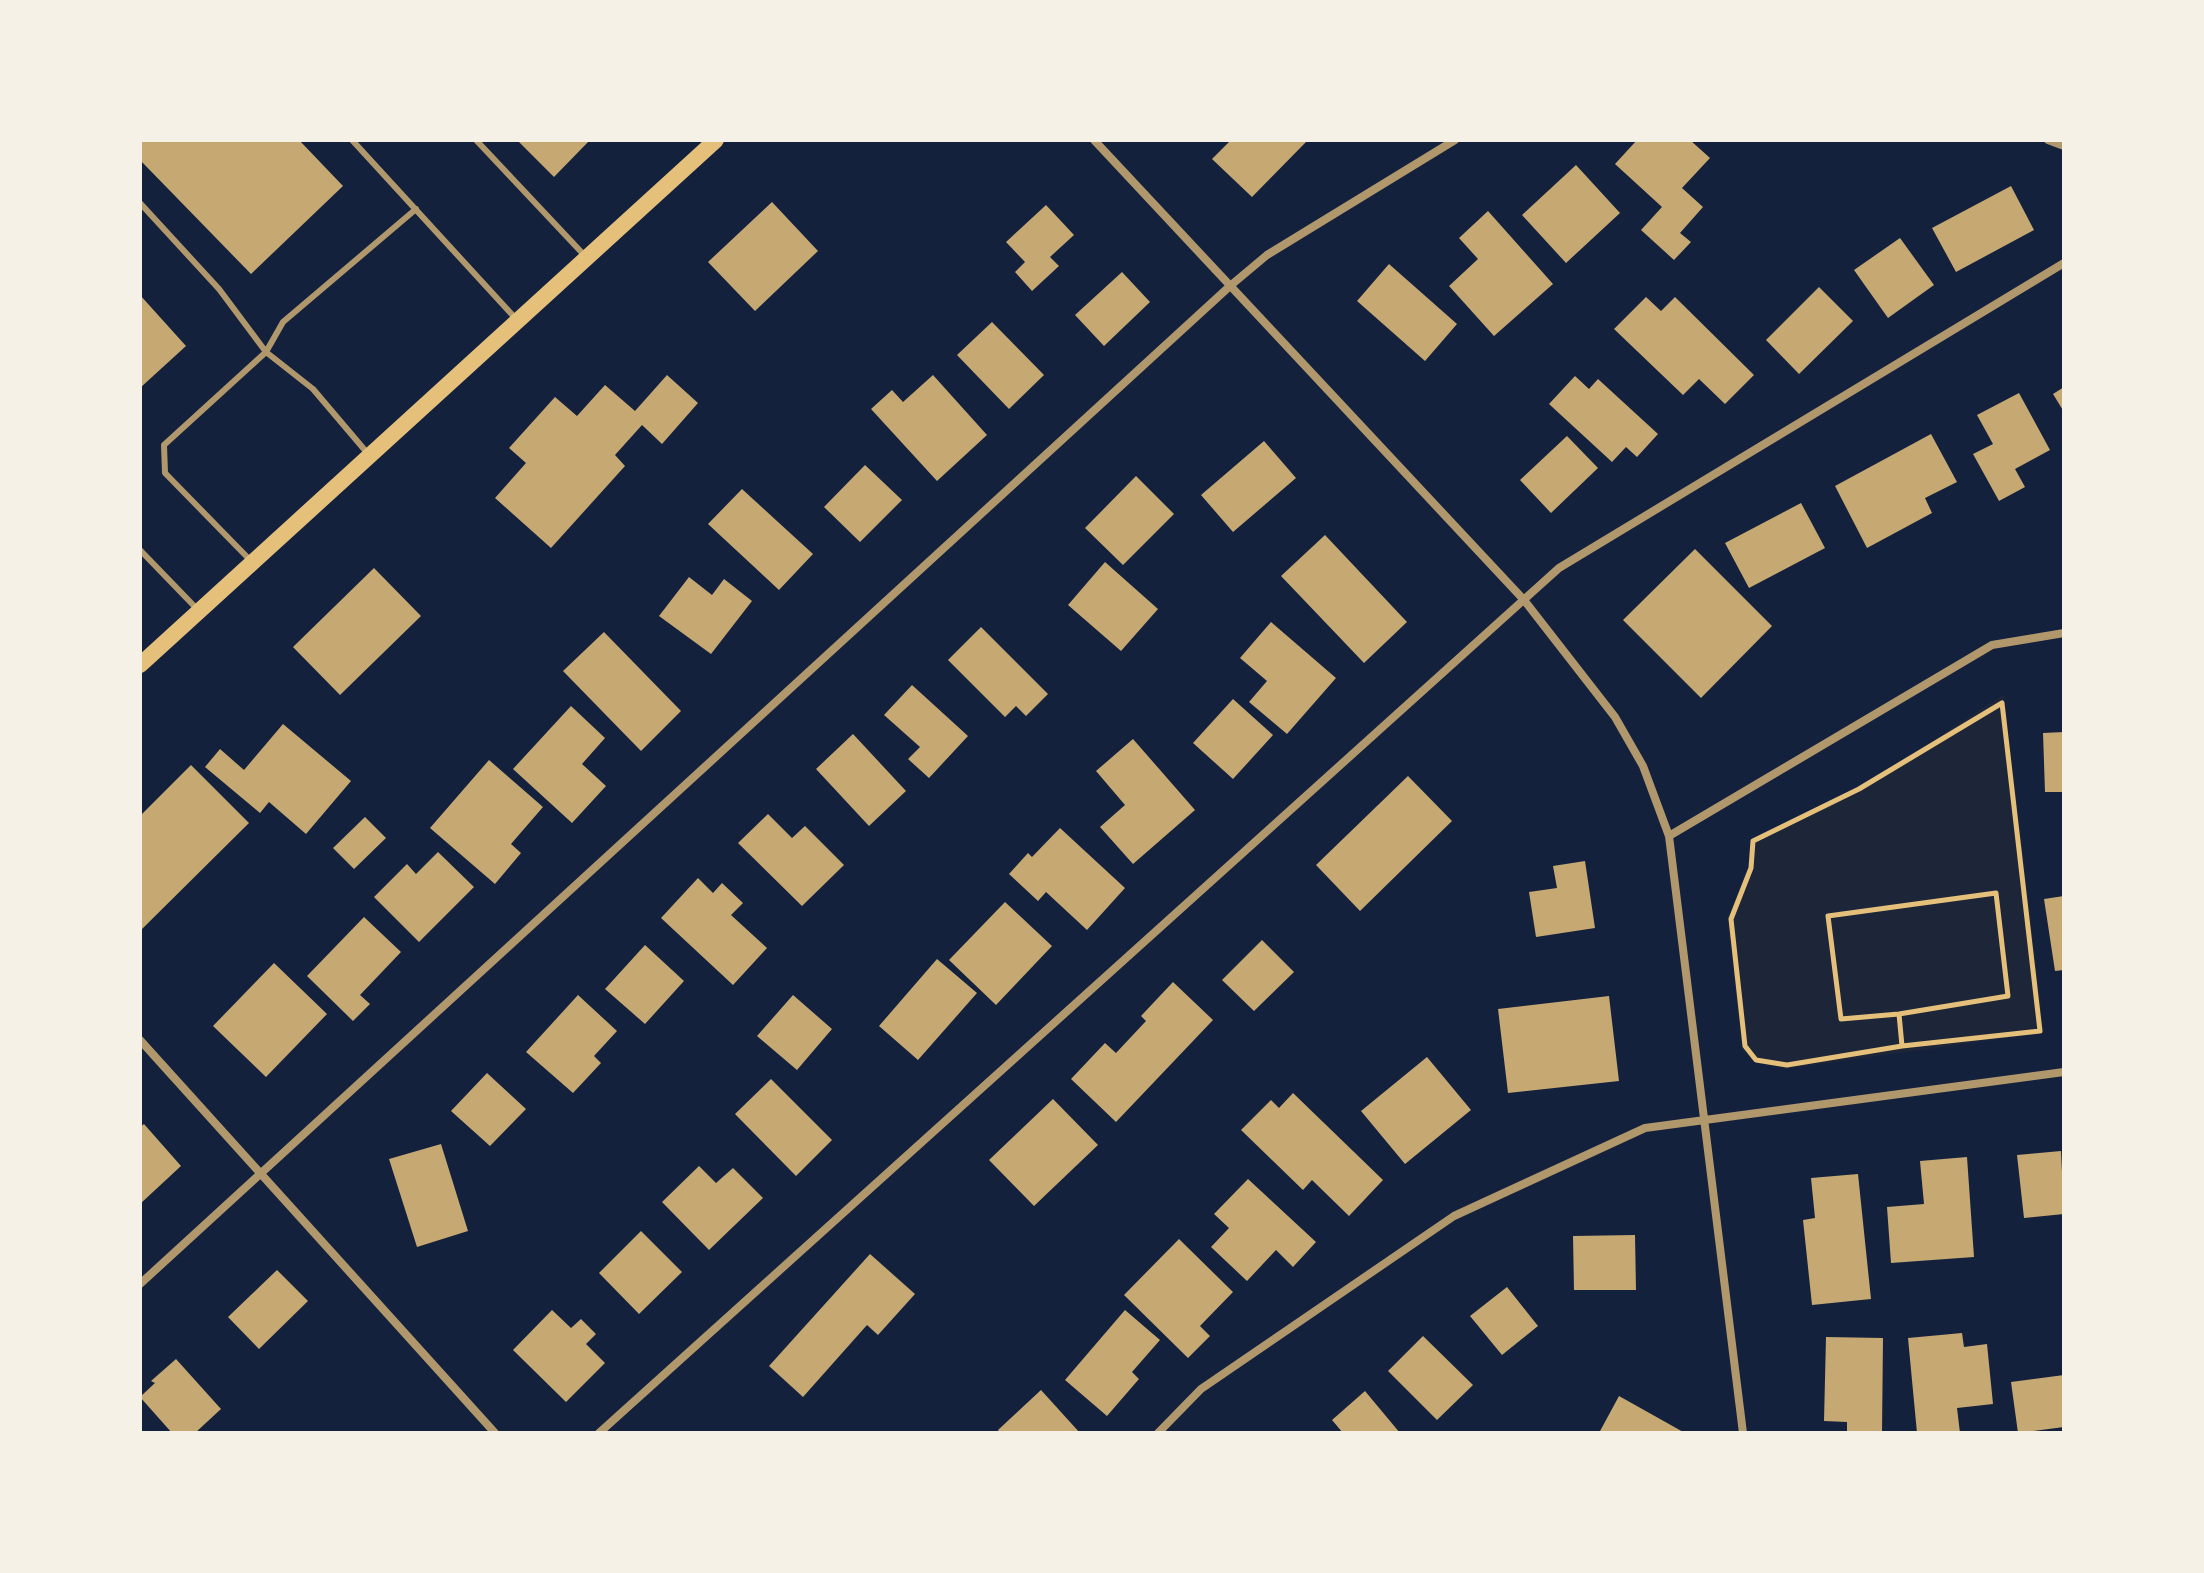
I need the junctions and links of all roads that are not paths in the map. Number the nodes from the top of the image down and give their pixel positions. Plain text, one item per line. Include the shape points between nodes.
1 (352, 140) edge
2 (476, 140) edge
3 (716, 140) edge
4 (1094, 140) edge
5 (1455, 140) edge
6 (2048, 140) edge
7 (2064, 146) edge
8 (140, 203) edge
9 (416, 209) junction
10 (586, 257) junction
11 (2064, 263) edge
12 (1230, 286) junction
13 (517, 320) junction
14 (266, 352) junction
15 (369, 455) junction
16 (140, 550) edge
17 (252, 562) junction
18 (1524, 600) junction
19 (199, 611) junction
20 (2064, 633) edge
21 (140, 665) edge
22 (1669, 836) junction
23 (140, 1040) edge
24 (2064, 1072) edge
25 (1703, 1119) junction
26 (259, 1173) junction
27 (140, 1284) edge
28 (495, 1433) edge
29 (599, 1433) edge
30 (1158, 1433) edge
31 (1743, 1433) edge

1 - 9 lane
2 - 10 lane
3 - 10 main road
4 - 12 street
5 - 12 street via 1267,255
6 - 7 street
8 - 14 lane via 219,289
9 - 13 lane
9 - 14 lane via 283,322
10 - 13 main road
11 - 18 street via 1559,568
12 - 18 street
12 - 26 street
13 - 15 main road
14 - 15 lane via 313,389
14 - 17 lane via 164,445 165,473
15 - 17 main road
16 - 19 lane
17 - 19 main road
18 - 22 street via 1615,717 1643,766
18 - 29 street
19 - 21 main road
20 - 22 street via 1992,645
22 - 25 street
23 - 26 street
24 - 25 street
25 - 30 street via 1645,1128 1454,1216 1201,1389
25 - 31 street
26 - 27 street
26 - 28 street

